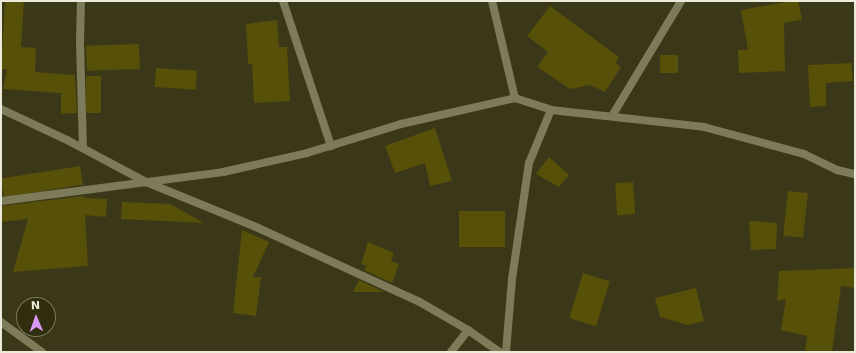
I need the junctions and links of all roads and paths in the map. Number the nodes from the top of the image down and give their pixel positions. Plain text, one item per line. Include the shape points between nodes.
1 (81, 1) edge
2 (283, 1) edge
3 (492, 1) edge
4 (681, 1) edge
5 (515, 98) junction
6 (1, 109) edge
7 (551, 110) junction
8 (612, 116) junction
9 (331, 146) junction
10 (83, 148) junction
11 (855, 174) edge
12 (146, 182) junction
13 (1, 202) edge
14 (1, 322) edge
15 (468, 330) junction
16 (42, 352) edge
17 (451, 352) edge
18 (500, 352) edge
19 (506, 352) edge

1 - 10 street
2 - 9 street
3 - 5 street
4 - 8 street
5 - 7 street
5 - 9 street via 401,124
6 - 10 street
7 - 8 street
7 - 19 street via 529,163 512,279
8 - 11 street via 704,127 804,154 837,170
9 - 12 street via 223,172
10 - 12 street
12 - 13 street
12 - 15 street via 264,230 418,301
14 - 16 street
15 - 17 street
15 - 18 street

